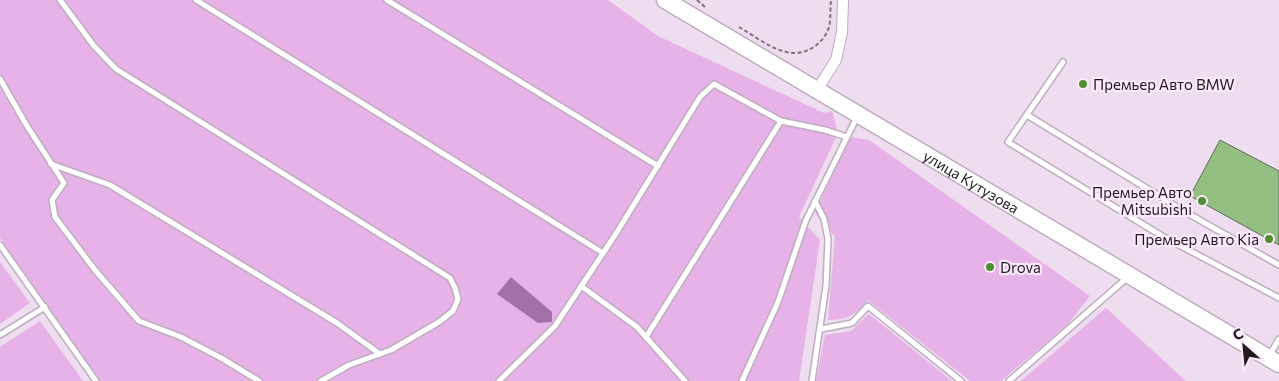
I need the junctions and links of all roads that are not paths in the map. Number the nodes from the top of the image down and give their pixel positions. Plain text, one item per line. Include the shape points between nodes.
1 (60, 0) edge
2 (196, 0) edge
3 (387, 0) edge
4 (665, 0) edge
5 (843, 0) edge
6 (1063, 62) dead end
7 (0, 79) edge
8 (817, 90) junction
9 (858, 114) junction
10 (1026, 115) junction
11 (781, 121) junction
12 (847, 137) junction
13 (51, 164) junction
14 (658, 166) junction
15 (815, 201) junction
16 (0, 245) edge
17 (603, 253) junction
18 (1279, 265) edge
19 (1130, 275) junction
20 (581, 286) junction
21 (1279, 298) edge
22 (45, 307) junction
23 (0, 327) edge
24 (820, 329) junction
25 (2, 334) edge
26 (646, 337) junction
27 (1279, 339) edge
28 (380, 354) junction
29 (1274, 361) edge
30 (96, 381) edge
31 (259, 381) edge
32 (321, 381) edge
33 (499, 381) edge
34 (685, 381) edge
35 (742, 381) edge
36 (812, 381) edge
37 (961, 381) edge
38 (1009, 381) edge

1 - 28 lane via 94,46 116,69 450,278 458,299 453,311
2 - 17 lane
3 - 14 lane
4 - 8 main road, улица Кутузова
5 - 8 street via 842,32 836,60
6 - 10 lane
7 - 13 lane
8 - 9 main road, улица Кутузова
9 - 12 lane
9 - 19 main road, улица Кутузова
10 - 18 lane
10 - 21 lane via 1008,142 1162,236
11 - 12 lane
11 - 14 lane via 714,84 700,97
11 - 26 lane
12 - 15 lane
13 - 28 lane via 110,185 337,323
13 - 31 lane via 64,183 52,200 55,217 139,321 182,337
14 - 17 lane
15 - 24 lane via 824,219 828,239
15 - 35 lane via 778,302
16 - 22 lane
17 - 20 lane
19 - 29 main road, улица Кутузова
19 - 38 lane
20 - 26 lane
20 - 33 lane via 555,326
22 - 25 lane
22 - 30 lane
23 - 25 lane
24 - 36 lane
24 - 37 lane via 852,323 868,306
26 - 34 lane
27 - 29 lane
28 - 32 lane via 349,365

